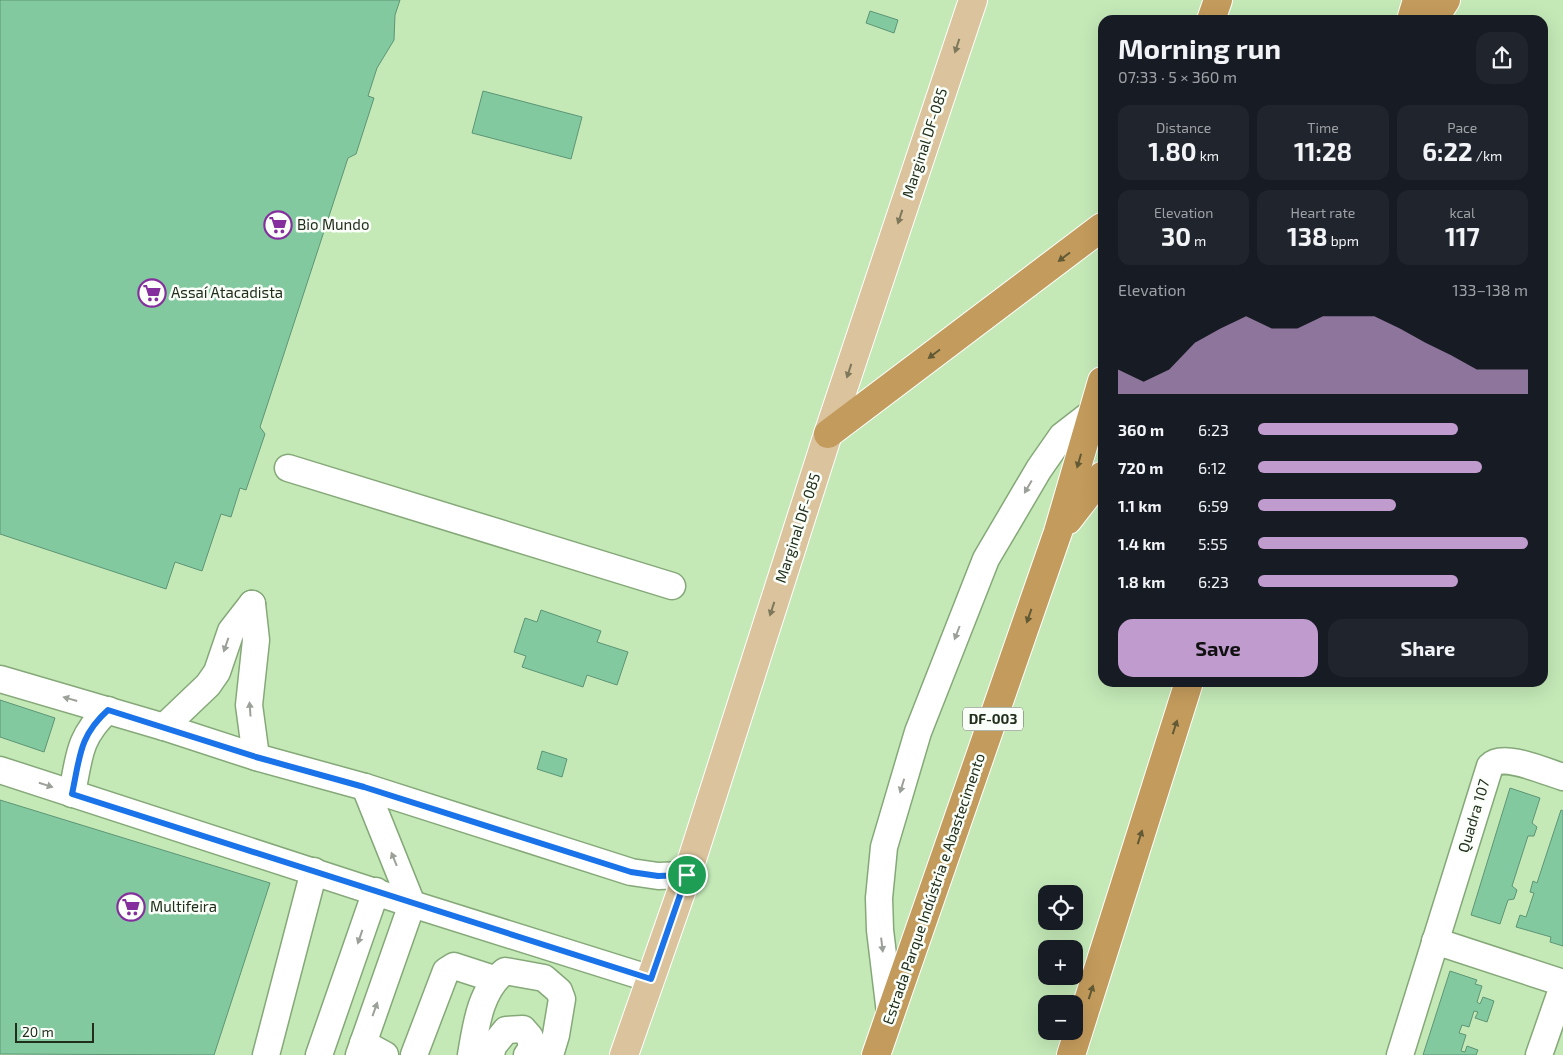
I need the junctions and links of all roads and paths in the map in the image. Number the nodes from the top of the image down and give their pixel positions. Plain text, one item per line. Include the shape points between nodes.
1 (972, 0) edge
2 (1218, 0) edge
3 (1417, 0) edge
4 (1446, 0) edge
5 (1213, 15) edge
6 (1413, 15) edge
7 (1436, 15) edge
8 (1098, 230) edge
9 (1098, 396) edge
10 (1094, 412) junction
11 (828, 434) junction
12 (288, 468) dead end
13 (1098, 481) edge
14 (1058, 532) junction
15 (672, 586) dead end
16 (0, 679) edge
17 (1186, 687) edge
18 (108, 710) junction
19 (164, 726) junction
20 (256, 757) junction
21 (0, 770) edge
22 (1563, 777) edge
23 (364, 787) junction
24 (72, 794) junction
25 (314, 871) junction
26 (687, 875) junction
27 (376, 891) junction
28 (412, 904) junction
29 (1435, 941) junction
30 (494, 979) junction
31 (651, 979) junction
32 (1563, 985) edge
33 (890, 1013) junction
34 (369, 1051) edge
35 (266, 1055) edge
36 (319, 1055) edge
37 (414, 1055) edge
38 (471, 1055) edge
39 (491, 1055) edge
40 (527, 1055) edge
41 (550, 1055) edge
42 (624, 1055) edge
43 (876, 1055) edge
44 (1071, 1055) edge
45 (1400, 1055) edge
46 (1539, 1055) edge

1 -> 11 main road, Marginal DF-085
2 - 5 highway
3 - 6 highway
4 - 7 highway
8 -> 11 highway
9 - 10 highway, Estrada Parque Indústria e Abastecimento / DF-003
10 -> 14 highway, Estrada Parque Indústria e Abastecimento / DF-003
10 -> 33 street via 1062,436 986,559 918,732 884,847 880,930
11 -> 26 main road, Marginal DF-085
12 - 15 street
13 - 14 highway
14 -> 33 highway, Estrada Parque Indústria e Abastecimento / DF-003
18 -> 16 street
44 -> 17 highway
18 - 19 street
18 - 24 street via 92,724 86,736
19 - 20 street
20 -> 19 street via 249,705 256,640 252,604 231,631 217,672 208,685
20 - 23 street
21 -> 24 street
22 - 29 street, Quadra 107 via 1505,759 1490,766
23 - 26 street via 631,872 658,876
28 -> 23 street
24 - 25 street
25 - 27 street
25 - 35 street
26 - 31 main road, Marginal DF-085
27 - 28 street
27 -> 36 street
28 - 31 street
34 -> 28 street
29 - 32 street
29 - 45 street, Quadra 107
30 - 37 street via 450,967
30 - 38 street via 484,999
30 - 41 street via 505,971 522,973 544,978 559,991 562,998
31 - 42 main road, Marginal DF-085
32 - 46 street
33 - 43 highway, Estrada Parque Indústria e Abastecimento / DF-003
39 - 40 street via 493,1046 506,1030 523,1029 530,1037 532,1049

